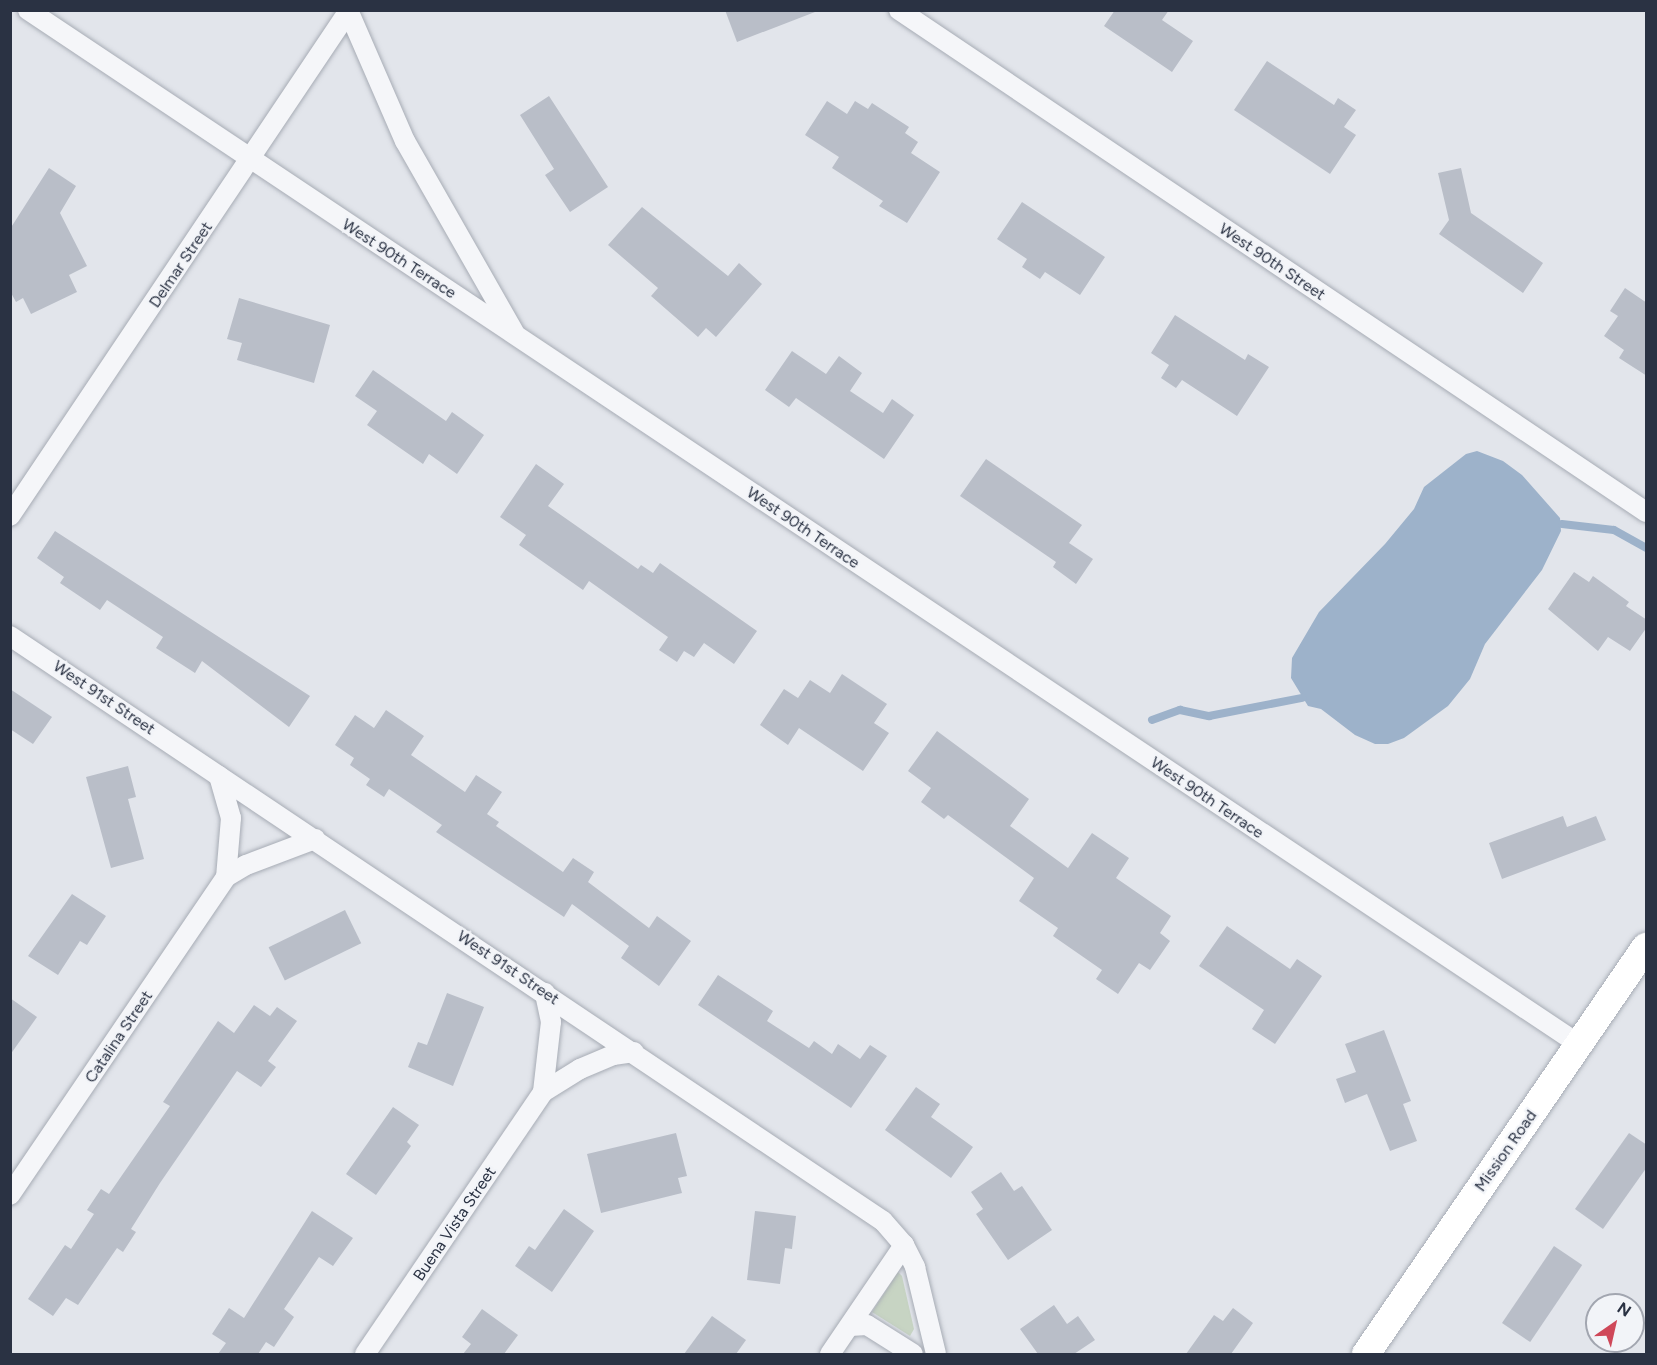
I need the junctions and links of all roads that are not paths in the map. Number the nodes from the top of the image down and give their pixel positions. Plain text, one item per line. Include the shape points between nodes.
1 (28, 10) edge
2 (899, 10) edge
3 (348, 11) edge
4 (249, 160) junction
5 (515, 334) junction
6 (1647, 512) edge
7 (10, 516) edge
8 (10, 636) edge
9 (219, 776) junction
10 (315, 839) junction
11 (226, 877) junction
12 (1647, 947) edge
13 (545, 993) junction
14 (1580, 1045) junction
15 (634, 1052) junction
16 (543, 1092) junction
17 (10, 1195) edge
18 (904, 1245) junction
19 (850, 1326) junction
20 (365, 1354) edge
21 (830, 1354) edge
22 (913, 1354) edge
23 (936, 1354) edge
24 (1365, 1354) edge

1 - 4 street, West 90th Terrace
2 - 6 street, West 90th Street
3 - 4 street, Delmar Street
3 - 5 street, Delmar Street via 405,141
4 - 5 street, West 90th Terrace
4 - 7 street, Delmar Street
5 - 14 street, West 90th Terrace
8 - 9 street, West 91st Street
9 - 10 street, West 91st Street
9 - 11 street, Catalina Street via 231,818
10 - 11 street, Catalina Street via 255,861
10 - 13 street, West 91st Street
11 - 17 street, Catalina Street
12 - 14 main road, Mission Road
13 - 15 street, West 91st Street
13 - 16 street, Buena Vista Street via 551,1022
14 - 24 main road, Mission Road
15 - 16 street, Buena Vista Street via 613,1055
15 - 18 street, West 91st Street via 883,1221
16 - 20 street, Buena Vista Street
18 - 19 street
18 - 23 street, West 91st Street via 923,1288
19 - 21 street
19 - 22 street via 867,1325

